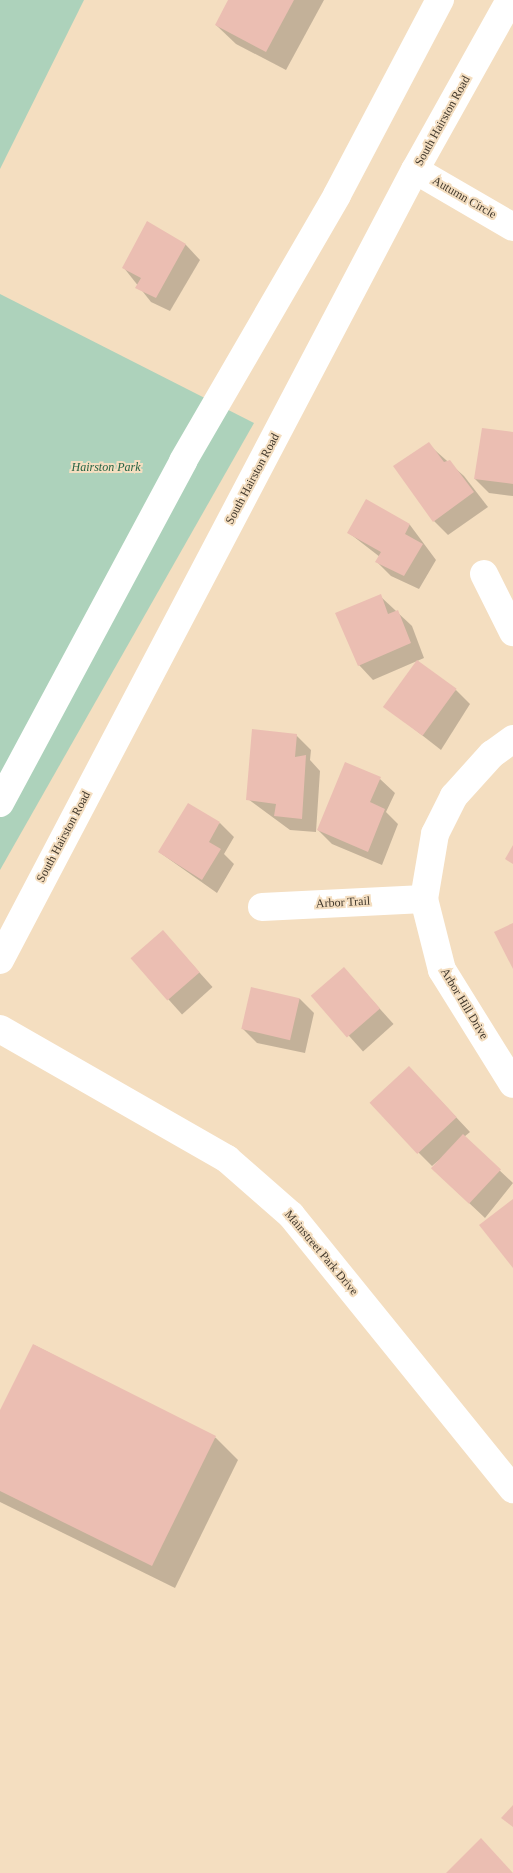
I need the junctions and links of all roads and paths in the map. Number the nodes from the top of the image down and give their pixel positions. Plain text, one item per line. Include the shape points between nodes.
1 (440, 0) edge
2 (510, 0) edge
3 (415, 170) junction
4 (513, 227) edge
5 (484, 574) dead end
6 (513, 632) edge
7 (513, 739) edge
8 (0, 803) edge
9 (424, 899) junction
10 (262, 907) dead end
11 (0, 960) edge
12 (0, 1029) edge
13 (513, 1084) edge
14 (513, 1489) edge

1 - 8 main road via 337,195 183,461
2 - 3 main road, South Hairston Road
3 - 4 main road, Autumn Circle
3 - 11 main road, South Hairston Road
5 - 6 main road
7 - 9 main road, Arbor Hill Drive via 492,754 454,796 435,834
9 - 10 main road, Arbor Trail
9 - 13 main road, Arbor Hill Drive via 442,970
12 - 14 main road, Mainstreet Park Drive via 227,1159 292,1215

